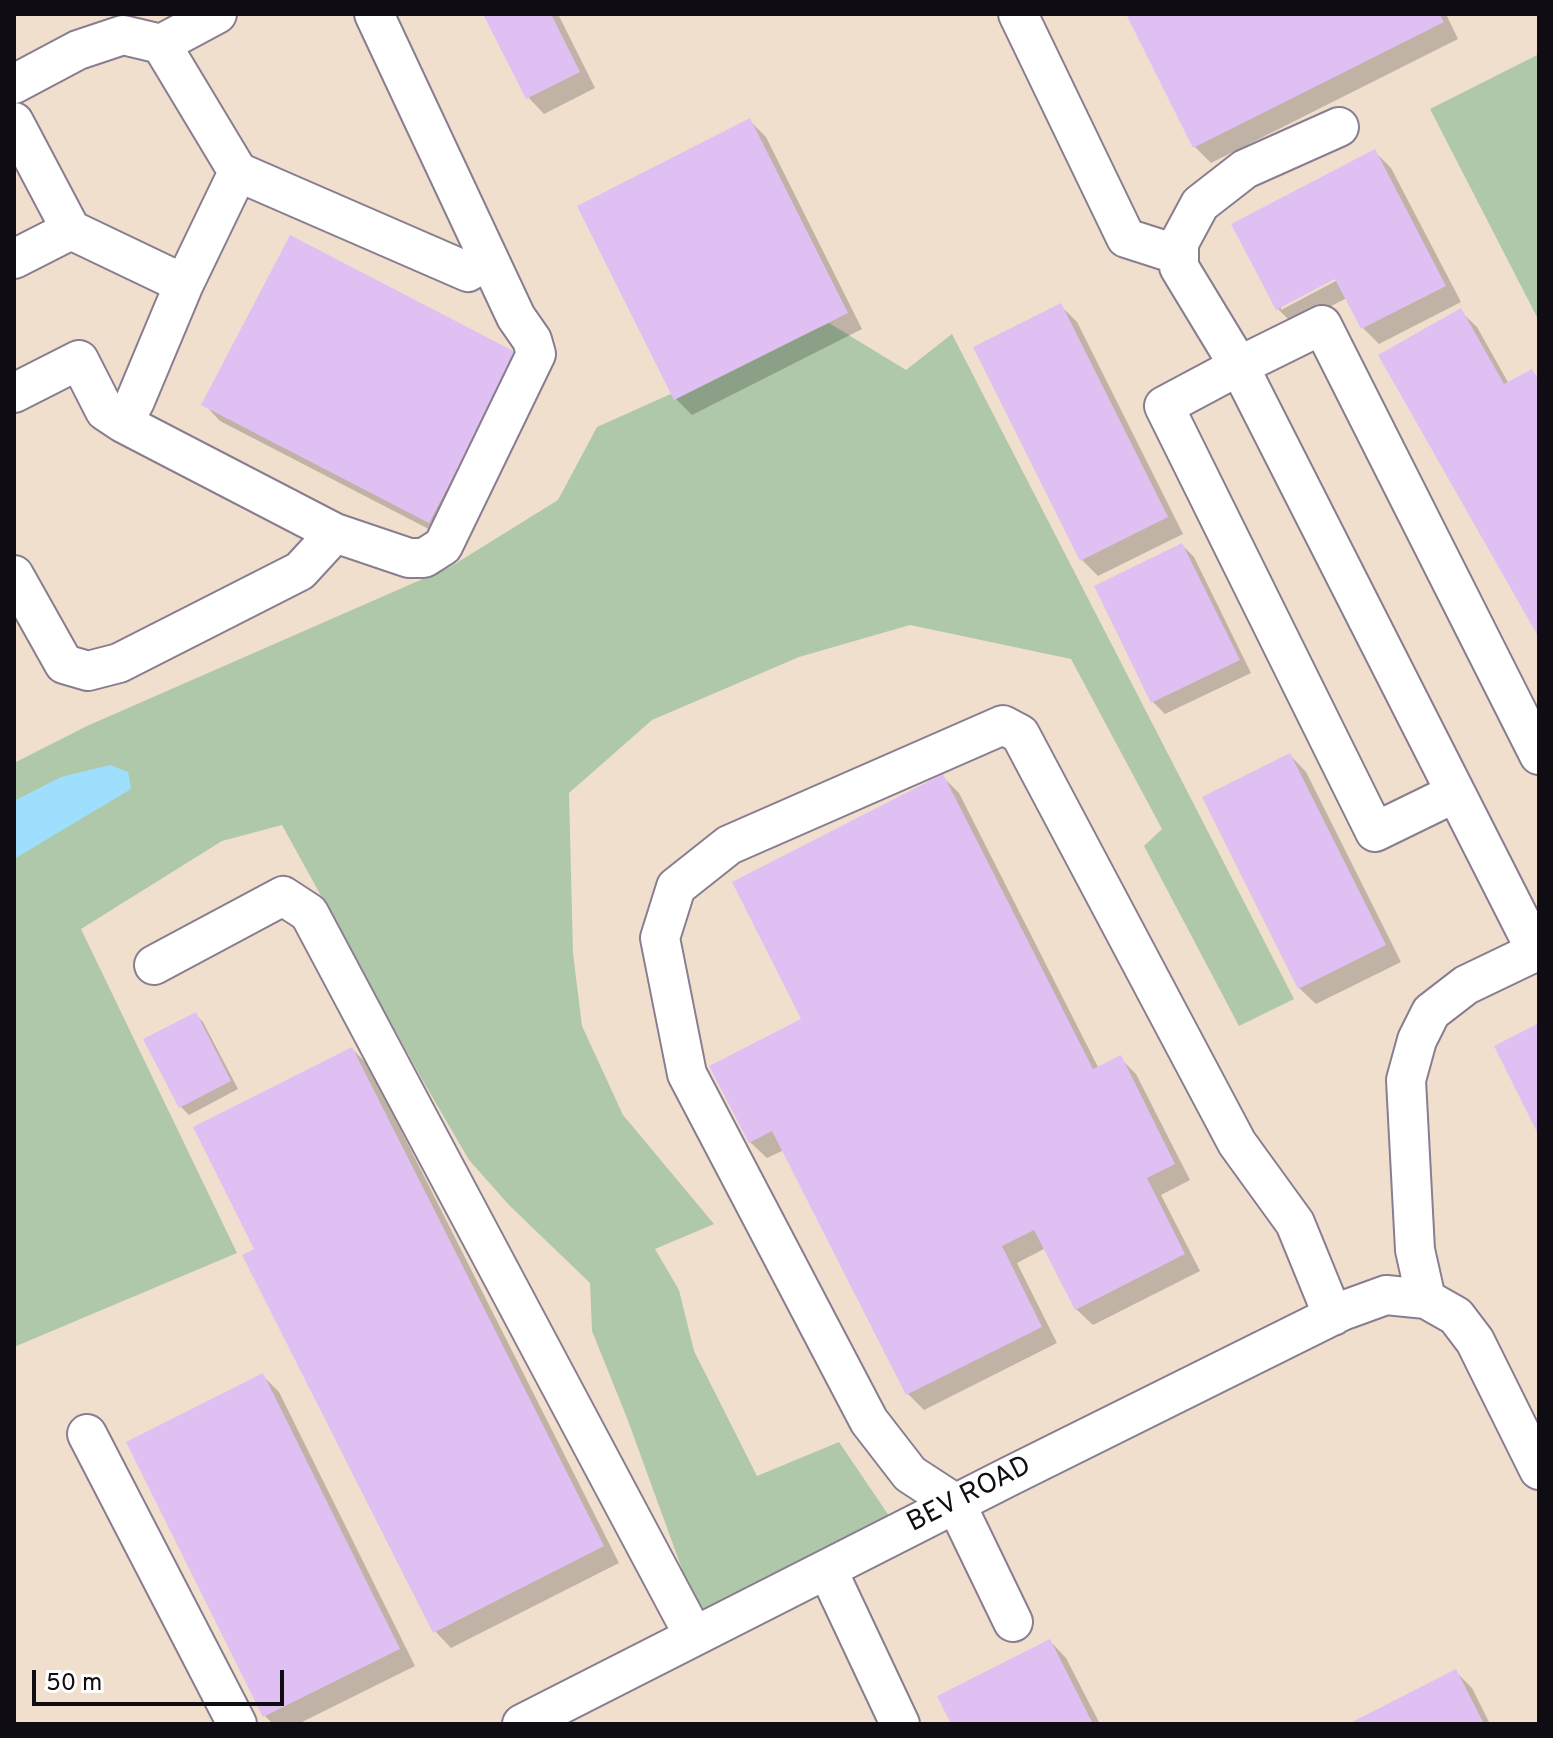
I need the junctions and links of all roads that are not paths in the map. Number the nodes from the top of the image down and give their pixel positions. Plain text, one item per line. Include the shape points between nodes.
1 (217, 14) edge
2 (374, 14) edge
3 (1018, 14) edge
4 (161, 44) junction
5 (14, 84) edge
6 (14, 122) edge
7 (1339, 127) dead end
8 (238, 172) junction
9 (71, 230) junction
10 (1179, 255) junction
11 (488, 258) junction
12 (14, 259) edge
13 (184, 284) junction
14 (1239, 366) junction
15 (14, 393) edge
16 (123, 423) junction
17 (335, 533) junction
18 (14, 575) edge
19 (1539, 755) edge
20 (1455, 793) junction
21 (1538, 951) edge
22 (154, 965) dead end
23 (1426, 1299) junction
24 (1333, 1316) junction
25 (87, 1434) dead end
26 (1539, 1470) edge
27 (956, 1504) junction
28 (827, 1569) junction
29 (1013, 1622) dead end
30 (694, 1636) junction
31 (237, 1724) edge
32 (522, 1724) edge
33 (900, 1724) edge

1 - 4 street
2 - 11 street
3 - 10 street via 1126,238
4 - 5 street via 123,35 78,50
4 - 8 street
6 - 9 street
7 - 10 street via 1245,169 1200,204 1179,243
8 - 11 street via 468,272
8 - 13 street
9 - 12 street
9 - 13 street
10 - 14 street via 1179,267
11 - 17 street via 536,354 443,546 424,558 409,558
13 - 16 street
14 - 19 street via 1322,325
14 - 20 street
14 - 20 street via 1164,406 1375,832
15 - 16 street via 79,360 105,411
16 - 17 street
17 - 18 street via 300,571 119,663 88,671 64,664
20 - 21 street
21 - 23 street via 1466,985 1431,1012 1417,1040 1406,1080 1415,1250
22 - 30 street via 283,896 309,913
23 - 24 street, BEV ROAD via 1386,1295
23 - 26 street via 1456,1316 1475,1341
24 - 27 street, BEV ROAD
24 - 27 street via 1295,1223 1237,1143 1020,734 1003,725 729,845 676,887 660,938 687,1074 869,1421 910,1474
25 - 31 street
27 - 28 street, BEV ROAD
27 - 29 street
28 - 30 street, BEV ROAD
28 - 33 street
30 - 32 street, BEV ROAD

